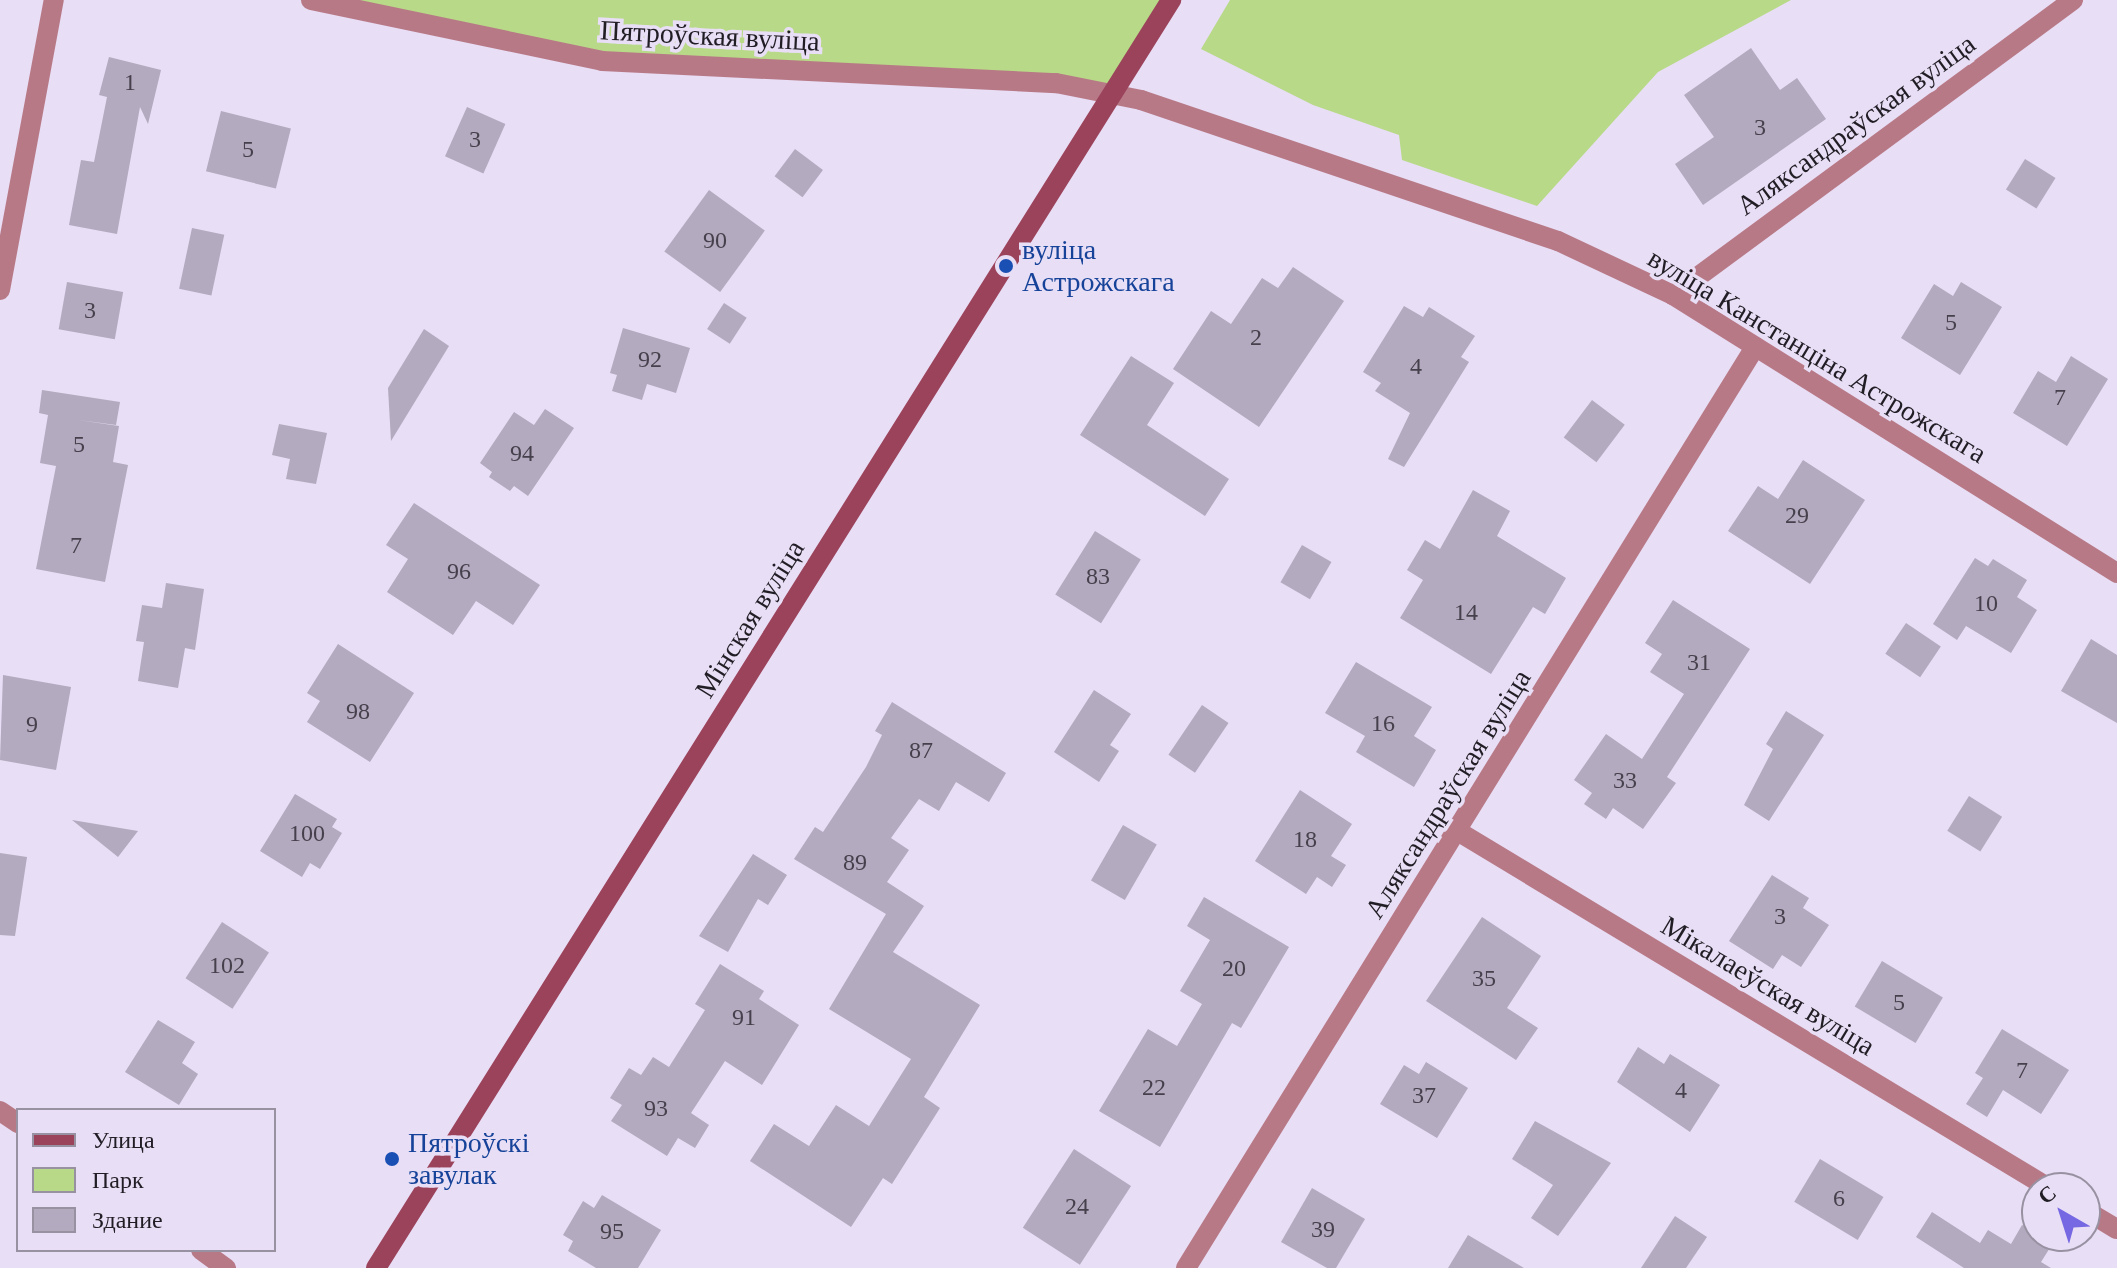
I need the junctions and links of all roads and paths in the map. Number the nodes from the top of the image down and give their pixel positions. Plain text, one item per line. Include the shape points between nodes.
1 (54, 0) edge
2 (311, 0) edge
3 (1171, 0) edge
4 (2073, 0) edge
5 (1111, 91) junction
6 (0, 290) edge
7 (1673, 295) junction
8 (1755, 347) junction
9 (2117, 573) edge
10 (1459, 832) junction
11 (2022, 1172) edge
12 (204, 1252) edge
13 (1188, 1267) edge
14 (226, 1268) edge
15 (376, 1268) edge

1 - 6 street
2 - 5 street, Пятроўская вуліца via 602,61 1040,82
3 - 5 main road, Мінская вуліца
4 - 7 street, Аляксандраўская вуліца
5 - 7 street, вуліца Канстанціна Астрожскага via 1498,219
5 - 15 main road, Мінская вуліца
7 - 8 street, вуліца Канстанціна Астрожскага
8 - 9 street, вуліца Канстанціна Астрожскага
8 - 10 street, Аляксандраўская вуліца
10 - 11 street, Мікалаеўская вуліца
10 - 13 street, Аляксандраўская вуліца
12 - 14 street

